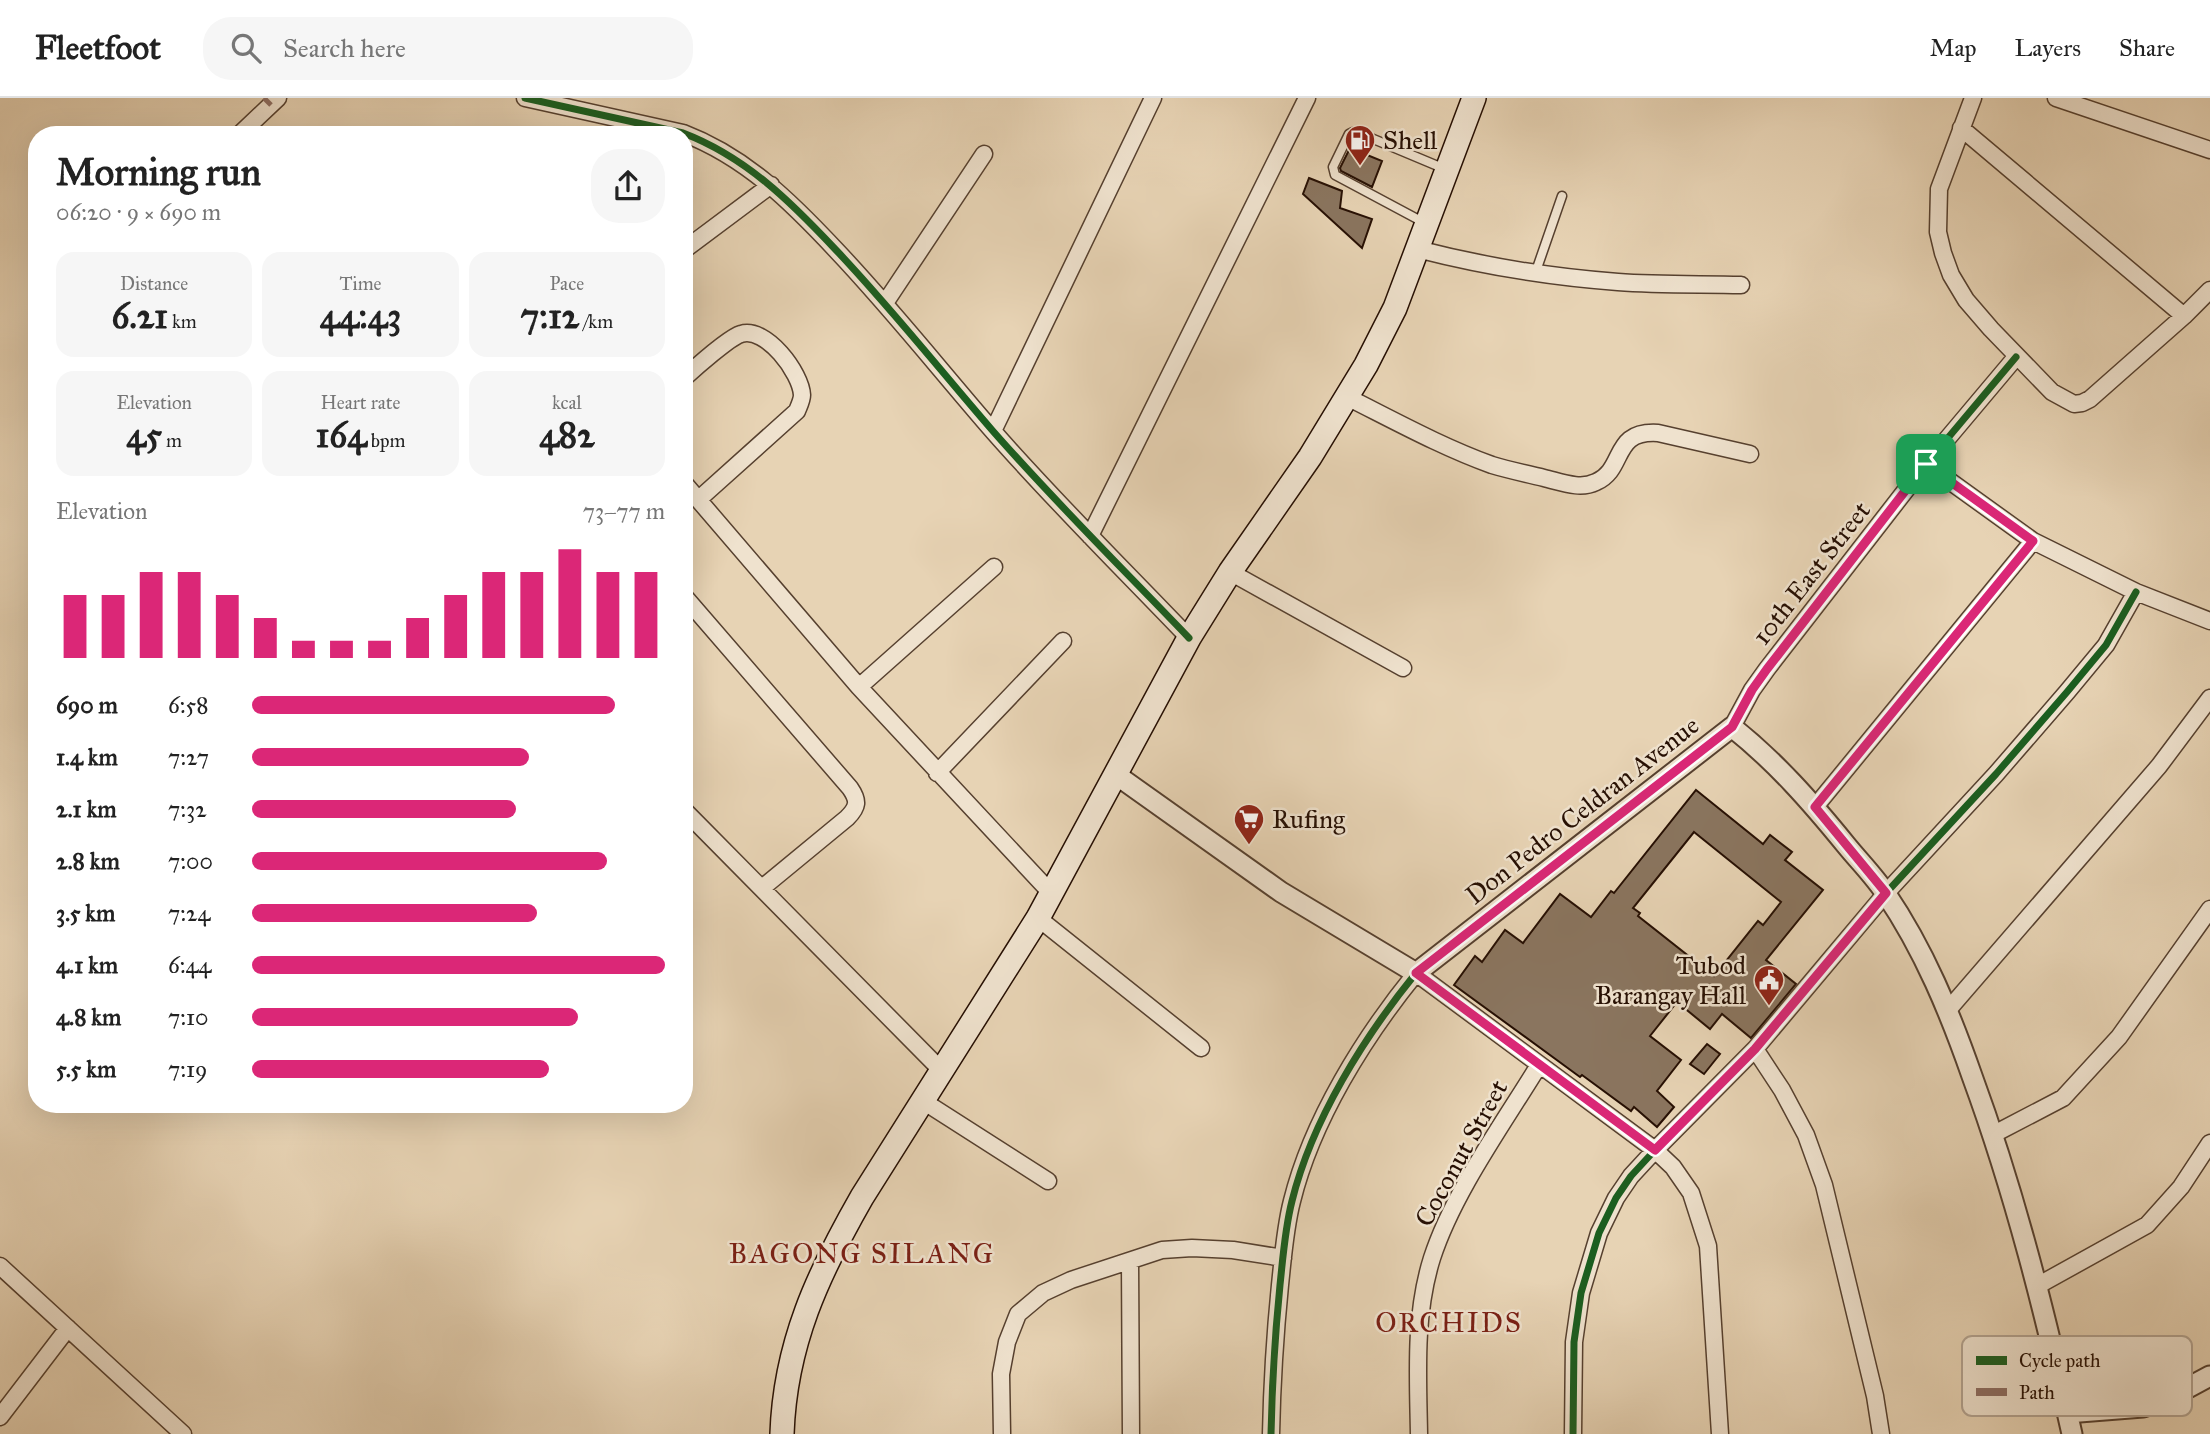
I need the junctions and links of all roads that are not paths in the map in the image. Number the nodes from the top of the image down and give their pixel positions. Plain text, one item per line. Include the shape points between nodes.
1 (278, 98) edge
2 (524, 98) edge
3 (1153, 98) edge
4 (1307, 98) edge
5 (1474, 98) edge
6 (1973, 98) edge
7 (2056, 98) edge
8 (248, 126) edge
9 (646, 126) edge
10 (1961, 128) junction
11 (693, 138) edge
12 (2210, 150) edge
13 (984, 154) dead end
14 (1446, 169) junction
15 (771, 185) junction
16 (1562, 196) dead end
17 (1426, 224) junction
18 (693, 243) edge
19 (1417, 249) junction
20 (1535, 274) junction
21 (1741, 285) dead end
22 (2210, 290) edge
23 (885, 303) junction
24 (2184, 316) junction
25 (2016, 357) junction
26 (693, 370) edge
27 (1347, 397) junction
28 (993, 431) junction
29 (1750, 454) dead end
30 (1926, 464) junction
31 (693, 493) edge
32 (699, 499) junction
33 (1090, 536) junction
34 (2033, 541) junction
35 (994, 566) dead end
36 (1230, 572) junction
37 (2136, 592) junction
38 (693, 606) edge
39 (2210, 621) edge
40 (1189, 638) junction
41 (1063, 641) dead end
42 (1402, 668) dead end
43 (859, 687) junction
44 (2210, 698) edge
45 (1732, 727) junction
46 (937, 773) junction
47 (1115, 774) junction
48 (1815, 807) junction
49 (693, 819) edge
50 (762, 888) junction
51 (1051, 893) junction
52 (1886, 893) junction
53 (2210, 909) edge
54 (1038, 918) junction
55 (1416, 973) junction
56 (1948, 1010) junction
57 (1201, 1048) dead end
58 (1755, 1049) junction
59 (1539, 1065) junction
60 (942, 1071) junction
61 (923, 1101) junction
62 (1994, 1134) junction
63 (2210, 1143) edge
64 (1655, 1150) junction
65 (1048, 1181) dead end
66 (1283, 1258) junction
67 (1130, 1261) junction
68 (0, 1266) edge
69 (2037, 1286) junction
70 (68, 1328) junction
71 (2049, 1336) edge
72 (2210, 1376) edge
73 (2192, 1386) edge
74 (2068, 1416) edge
75 (0, 1417) edge
76 (183, 1434) edge
77 (782, 1434) edge
78 (1002, 1434) edge
79 (1131, 1434) edge
80 (1271, 1434) edge
81 (1419, 1434) edge
82 (1573, 1434) edge
83 (1720, 1434) edge
84 (1881, 1434) edge
85 (2072, 1434) edge

1 - 8 street
2 - 9 street
3 - 28 street
4 - 33 street
5 - 14 main road
6 - 10 street
7 - 12 street
10 - 24 street
10 - 25 street via 1939,189 1938,232 1943,253 1966,300
11 - 15 street via 725,152
13 - 23 street
14 - 17 main road
14 - 17 lane via 1353,132 1334,167 1335,175
15 - 18 street
15 - 23 street
16 - 20 lane
17 - 19 main road
19 - 20 street
19 - 27 main road via 1395,307
20 - 21 street via 1619,282
22 - 24 street
23 - 28 street
24 - 25 street via 2082,403 2074,404 2052,392
25 - 30 street, 10th East Street
26 - 32 street via 740,334 753,333 784,358 799,381 802,398 797,411
27 - 29 street via 1483,461 1574,486 1598,482 1627,441 1645,432
27 - 36 main road
28 - 33 street
30 - 34 street
30 - 45 street, 10th East Street via 1767,669
31 - 32 street
32 - 43 street
33 - 40 street
34 - 37 street
34 - 48 street
35 - 43 street
36 - 40 main road
36 - 42 street
37 - 39 street
37 - 52 street via 2106,645 2067,692
38 - 50 street via 858,800 847,818
40 - 47 main road
41 - 46 street
43 - 46 street
44 - 56 street via 2159,766
45 - 48 street, Don Pedro Celdran Avenue via 1763,752
45 - 55 street, Don Pedro Celdran Avenue
46 - 51 street
47 - 51 main road
47 - 55 street via 1281,892
48 - 52 street, Don Pedro Celdran Avenue
49 - 50 street
50 - 60 street
51 - 54 main road
52 - 56 street, Don Pedro Celdran Avenue
52 - 58 street
53 - 62 street via 2119,1037 2063,1098
54 - 57 street
54 - 60 main road
55 - 59 street
55 - 66 street via 1362,1047 1311,1144 1292,1202
56 - 62 street, Don Pedro Celdran Avenue
58 - 64 street
58 - 84 street via 1806,1135 1824,1185
59 - 64 street
59 - 81 street, Coconut Street via 1465,1187 1432,1258 1418,1343
60 - 61 main road
61 - 65 street
61 - 77 main road via 862,1197 814,1288 791,1359
62 - 69 street, Don Pedro Celdran Avenue
63 - 69 street via 2181,1187 2147,1225
64 - 82 street via 1616,1198 1599,1233 1581,1293 1574,1342
64 - 83 street via 1674,1167 1691,1193 1708,1247
66 - 67 street via 1192,1248 1162,1250
66 - 80 street
67 - 78 street via 1043,1293 1018,1314 1001,1374
67 - 79 street
68 - 70 street
69 - 71 street, Don Pedro Celdran Avenue
70 - 75 street
70 - 76 street
72 - 73 street
74 - 85 street, Don Pedro Celdran Avenue

